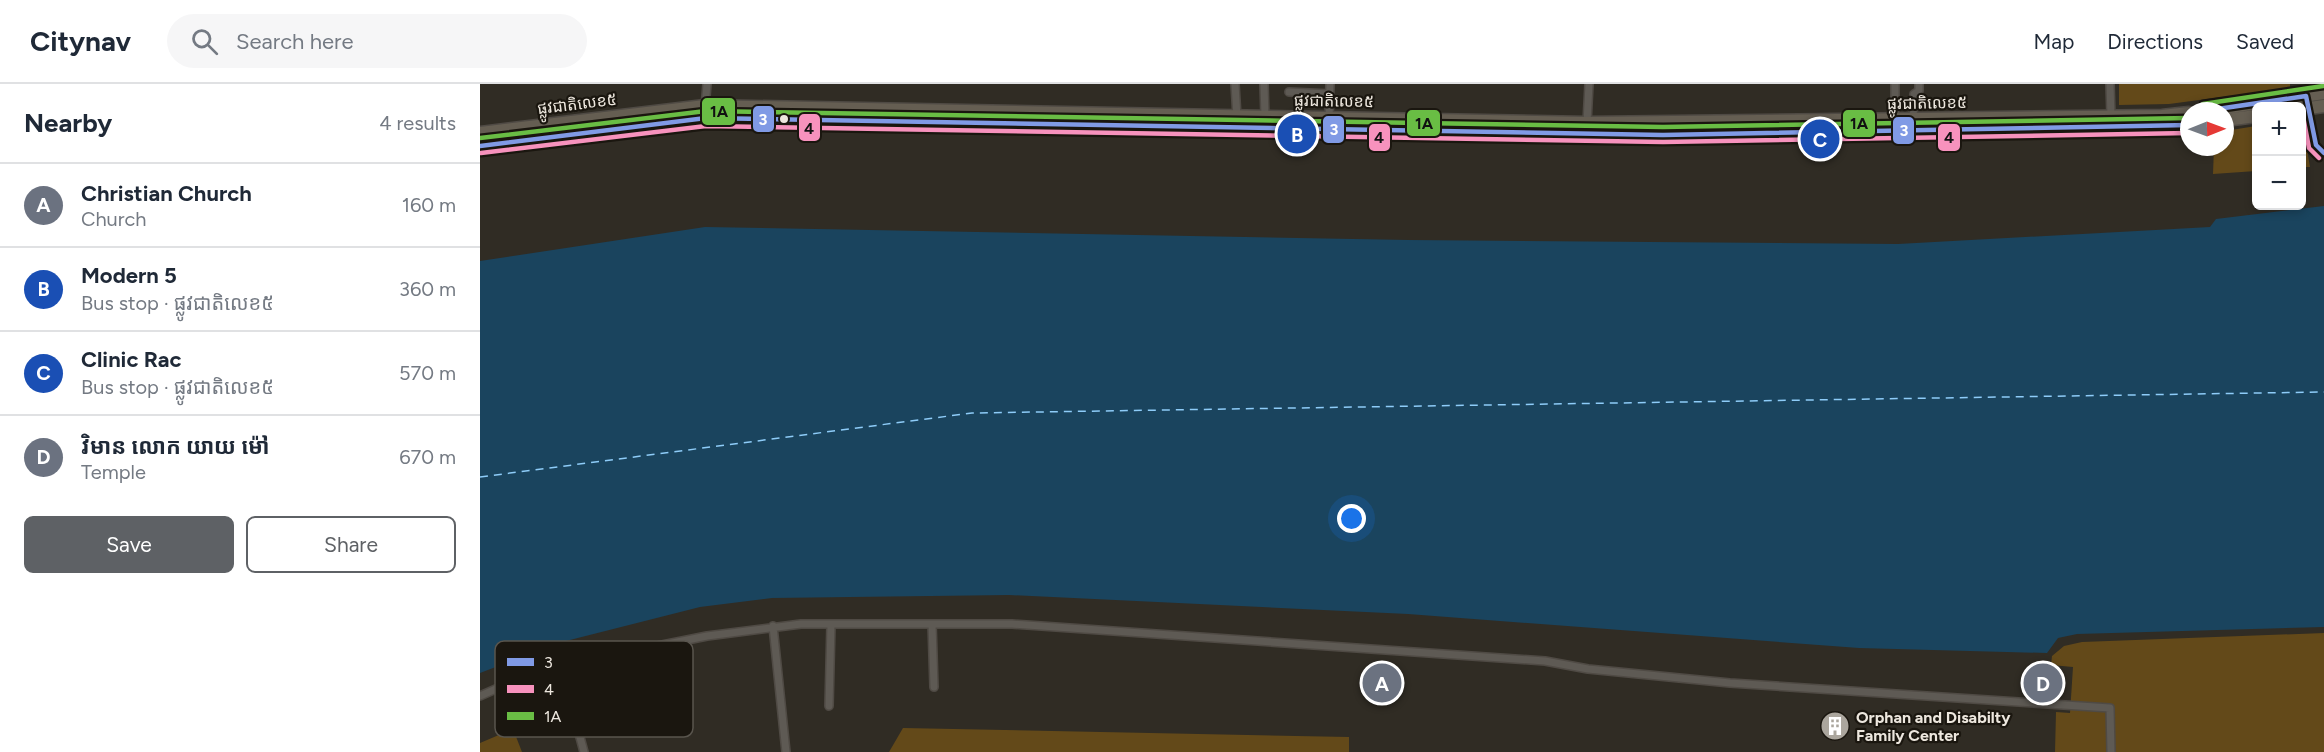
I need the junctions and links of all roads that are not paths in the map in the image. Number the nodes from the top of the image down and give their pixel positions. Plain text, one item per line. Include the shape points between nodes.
1 (707, 84) edge
2 (1235, 84) edge
3 (1264, 84) edge
4 (1330, 84) edge
5 (1588, 84) edge
6 (1895, 84) edge
7 (1919, 84) edge
8 (2110, 84) edge
9 (1289, 92) dead end
10 (2324, 93) edge
11 (1330, 94) junction
12 (2234, 106) edge
13 (2324, 106) edge
14 (2306, 108) edge
15 (706, 112) junction
16 (2180, 114) edge
17 (2252, 117) edge
18 (1913, 119) junction
19 (2234, 119) edge
20 (1237, 121) junction
21 (1265, 122) junction
22 (2111, 122) junction
23 (1329, 123) junction
24 (1587, 123) junction
25 (1895, 125) junction
26 (2180, 125) edge
27 (480, 133) edge
28 (480, 146) edge
29 (831, 624) junction
30 (932, 624) junction
31 (773, 626) junction
32 (691, 641) edge
33 (934, 687) dead end
34 (495, 689) edge
35 (480, 696) edge
36 (829, 706) dead end
37 (580, 737) edge
38 (584, 752) edge
39 (786, 752) edge
40 (2110, 752) edge

1 - 15 street
2 - 20 street
3 - 21 street
4 - 11 street
5 - 24 street
6 - 25 street
7 - 18 street via 1919,92 1914,94
8 - 22 street
9 - 11 street
10 - 12 highway
11 - 23 street
13 - 14 highway
15 - 20 highway, ផ្លូវជាតិលេខ៥
15 - 27 highway, ផ្លូវជាតិលេខ៥
15 - 28 highway, ផ្លូវជាតិលេខ៥
16 - 22 highway, ផ្លូវជាតិលេខ៥
17 - 19 highway
18 - 22 highway, ផ្លូវជាតិលេខ៥
18 - 25 highway, ផ្លូវជាតិលេខ៥
20 - 21 highway, ផ្លូវជាតិលេខ៥
21 - 23 highway, ផ្លូវជាតិលេខ៥
22 - 25 highway, ផ្លូវជាតិលេខ៥
22 - 26 highway, ផ្លូវជាតិលេខ៥
23 - 24 highway, ផ្លូវជាតិលេខ៥
23 - 25 highway, ផ្លូវជាតិលេខ៥ via 1663,135
24 - 25 highway, ផ្លូវជាតិលេខ៥
29 - 30 street
29 - 31 street
29 - 36 street
30 - 33 street
30 - 40 street via 1012,624 1300,643 1545,661 1730,683 2110,708
31 - 32 street
31 - 39 street
34 - 35 street
37 - 38 street

